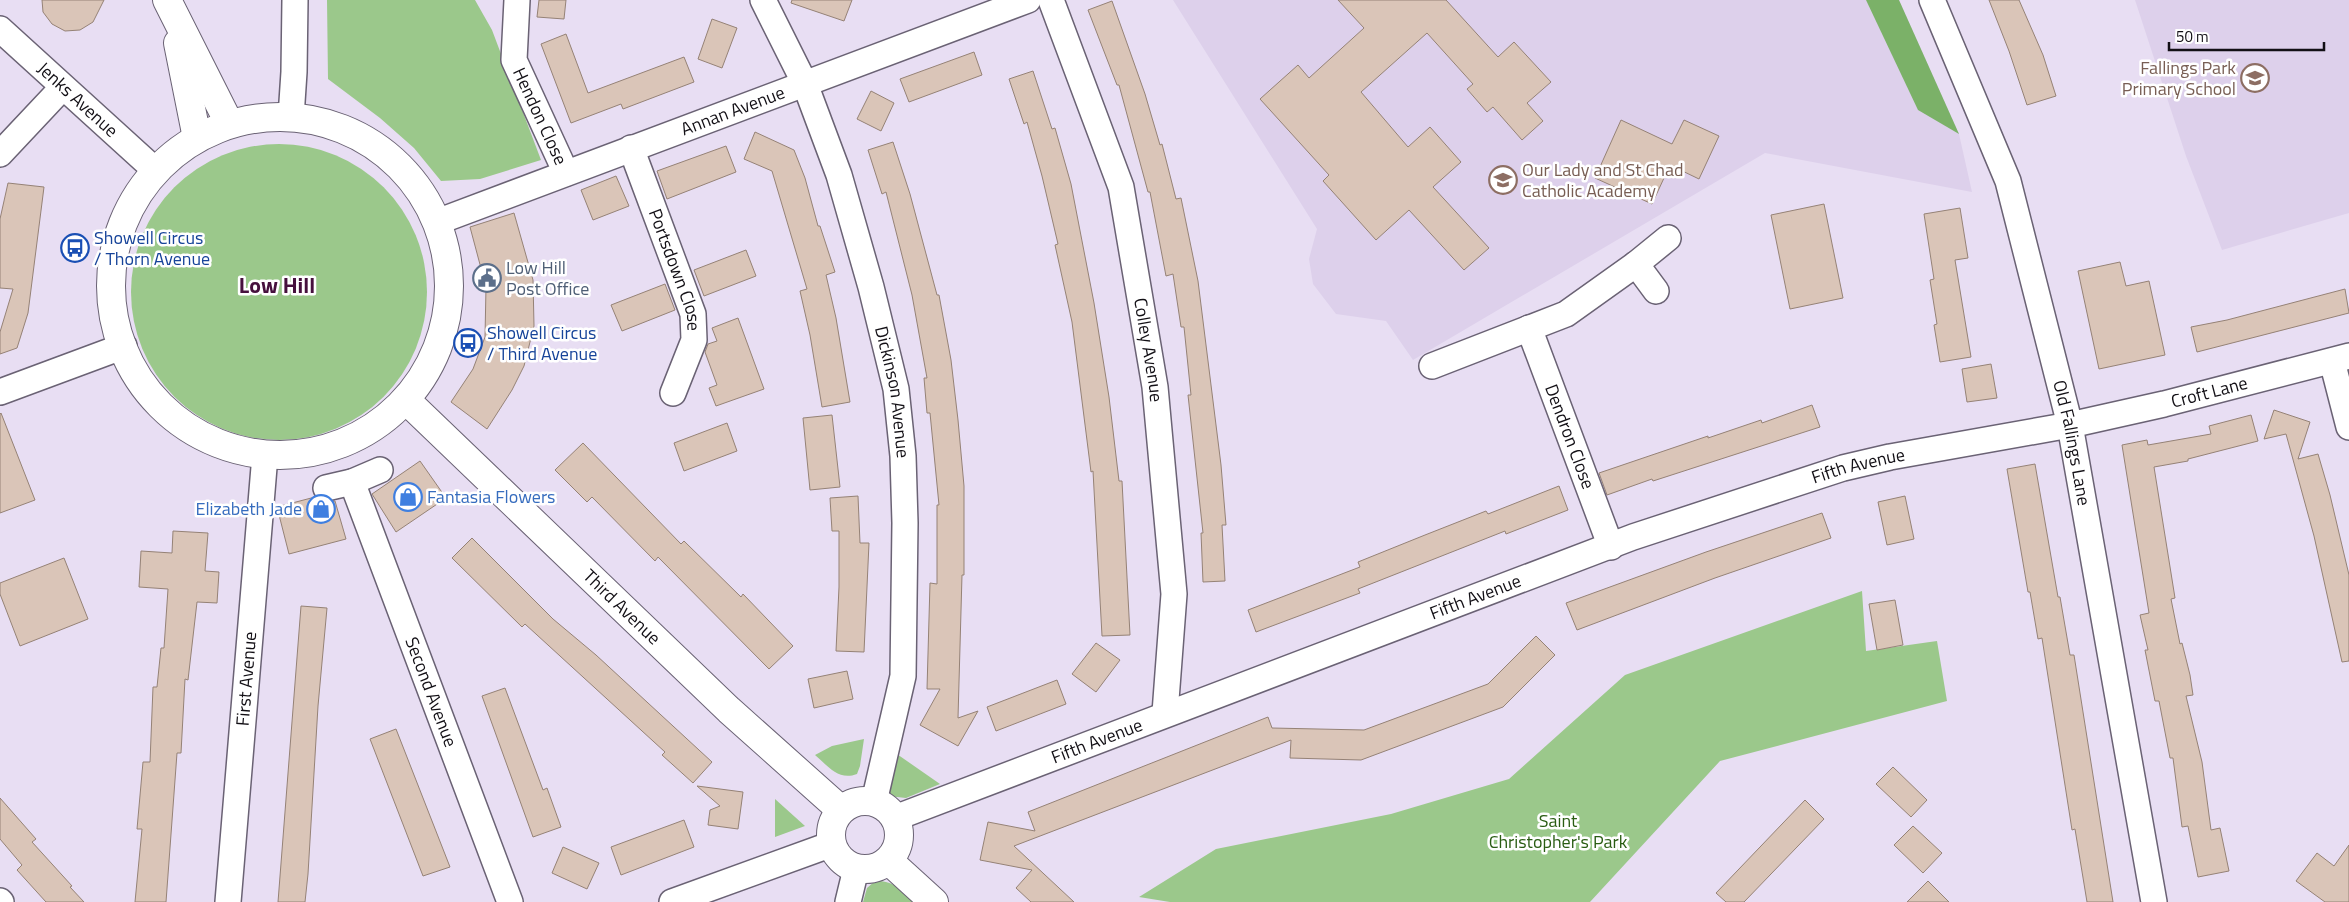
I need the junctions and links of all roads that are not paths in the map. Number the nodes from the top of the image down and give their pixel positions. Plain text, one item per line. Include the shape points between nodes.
1 (295, 0) edge
2 (517, 0) edge
3 (763, 0) edge
4 (1028, 0) edge
5 (1051, 0) edge
6 (1932, 0) edge
7 (170, 6) edge
8 (0, 28) edge
9 (805, 84) junction
10 (62, 88) junction
11 (291, 116) junction
12 (229, 123) junction
13 (197, 138) junction
14 (631, 148) junction
15 (0, 154) edge
16 (155, 170) junction
17 (566, 173) junction
18 (437, 222) junction
19 (1668, 238) dead end
20 (1636, 264) junction
21 (1656, 291) dead end
22 (1529, 328) junction
23 (124, 346) junction
24 (2340, 359) edge
25 (1432, 366) dead end
26 (0, 392) edge
27 (674, 393) dead end
28 (406, 400) junction
29 (2070, 425) junction
30 (2349, 427) edge
31 (265, 455) junction
32 (380, 470) dead end
33 (352, 482) junction
34 (326, 488) dead end
35 (1611, 547) junction
36 (1165, 713) junction
37 (841, 810) junction
38 (885, 810) junction
39 (832, 844) junction
40 (889, 861) junction
41 (856, 869) junction
42 (228, 902) edge
43 (510, 902) edge
44 (672, 902) edge
45 (848, 902) edge
46 (934, 902) edge
47 (2154, 902) edge

1 - 11 street
2 - 17 street, Hendon Close via 514,60
3 - 9 street, Dickinson Avenue
4 - 9 street, Annan Avenue
5 - 36 street, Colley Avenue via 1121,187 1155,387 1174,594
6 - 29 street, Old Fallings Lane via 2008,181
7 - 12 street
7 - 13 street
8 - 10 street, Jenks Avenue
9 - 14 street, Annan Avenue
9 - 38 street, Dickinson Avenue via 839,175 896,389 905,523 903,676
10 - 15 street
10 - 16 street, Jenks Avenue
11 - 12 street
11 - 18 street via 350,132 374,144 413,180
12 - 13 street
13 - 16 street
14 - 17 street, Annan Avenue
14 - 27 street, Portsdown Close via 693,314 694,340
16 - 23 street via 124,216 111,263 113,313
17 - 18 street, Annan Avenue
18 - 28 street via 445,244 448,271 446,324 427,370
19 - 20 street
20 - 21 street
20 - 22 street via 1566,314
22 - 25 street
22 - 35 street, Dendron Close
23 - 26 street
23 - 31 street via 137,376 167,414 196,436 235,450
24 - 29 street, Croft Lane
24 - 30 street
28 - 31 street via 388,418 348,442 304,455
28 - 37 street, Third Avenue via 729,710
29 - 35 street, Fifth Avenue via 1843,468
29 - 47 street, Old Fallings Lane
31 - 42 street, First Avenue
32 - 33 street
33 - 34 street
33 - 43 street, Second Avenue
35 - 36 street, Fifth Avenue
36 - 38 street, Fifth Avenue
37 - 38 street via 862,801
37 - 39 street via 832,826
38 - 40 street via 900,829 896,852
39 - 41 street via 841,860
39 - 44 street
40 - 41 street via 868,870
40 - 46 street
41 - 45 street

